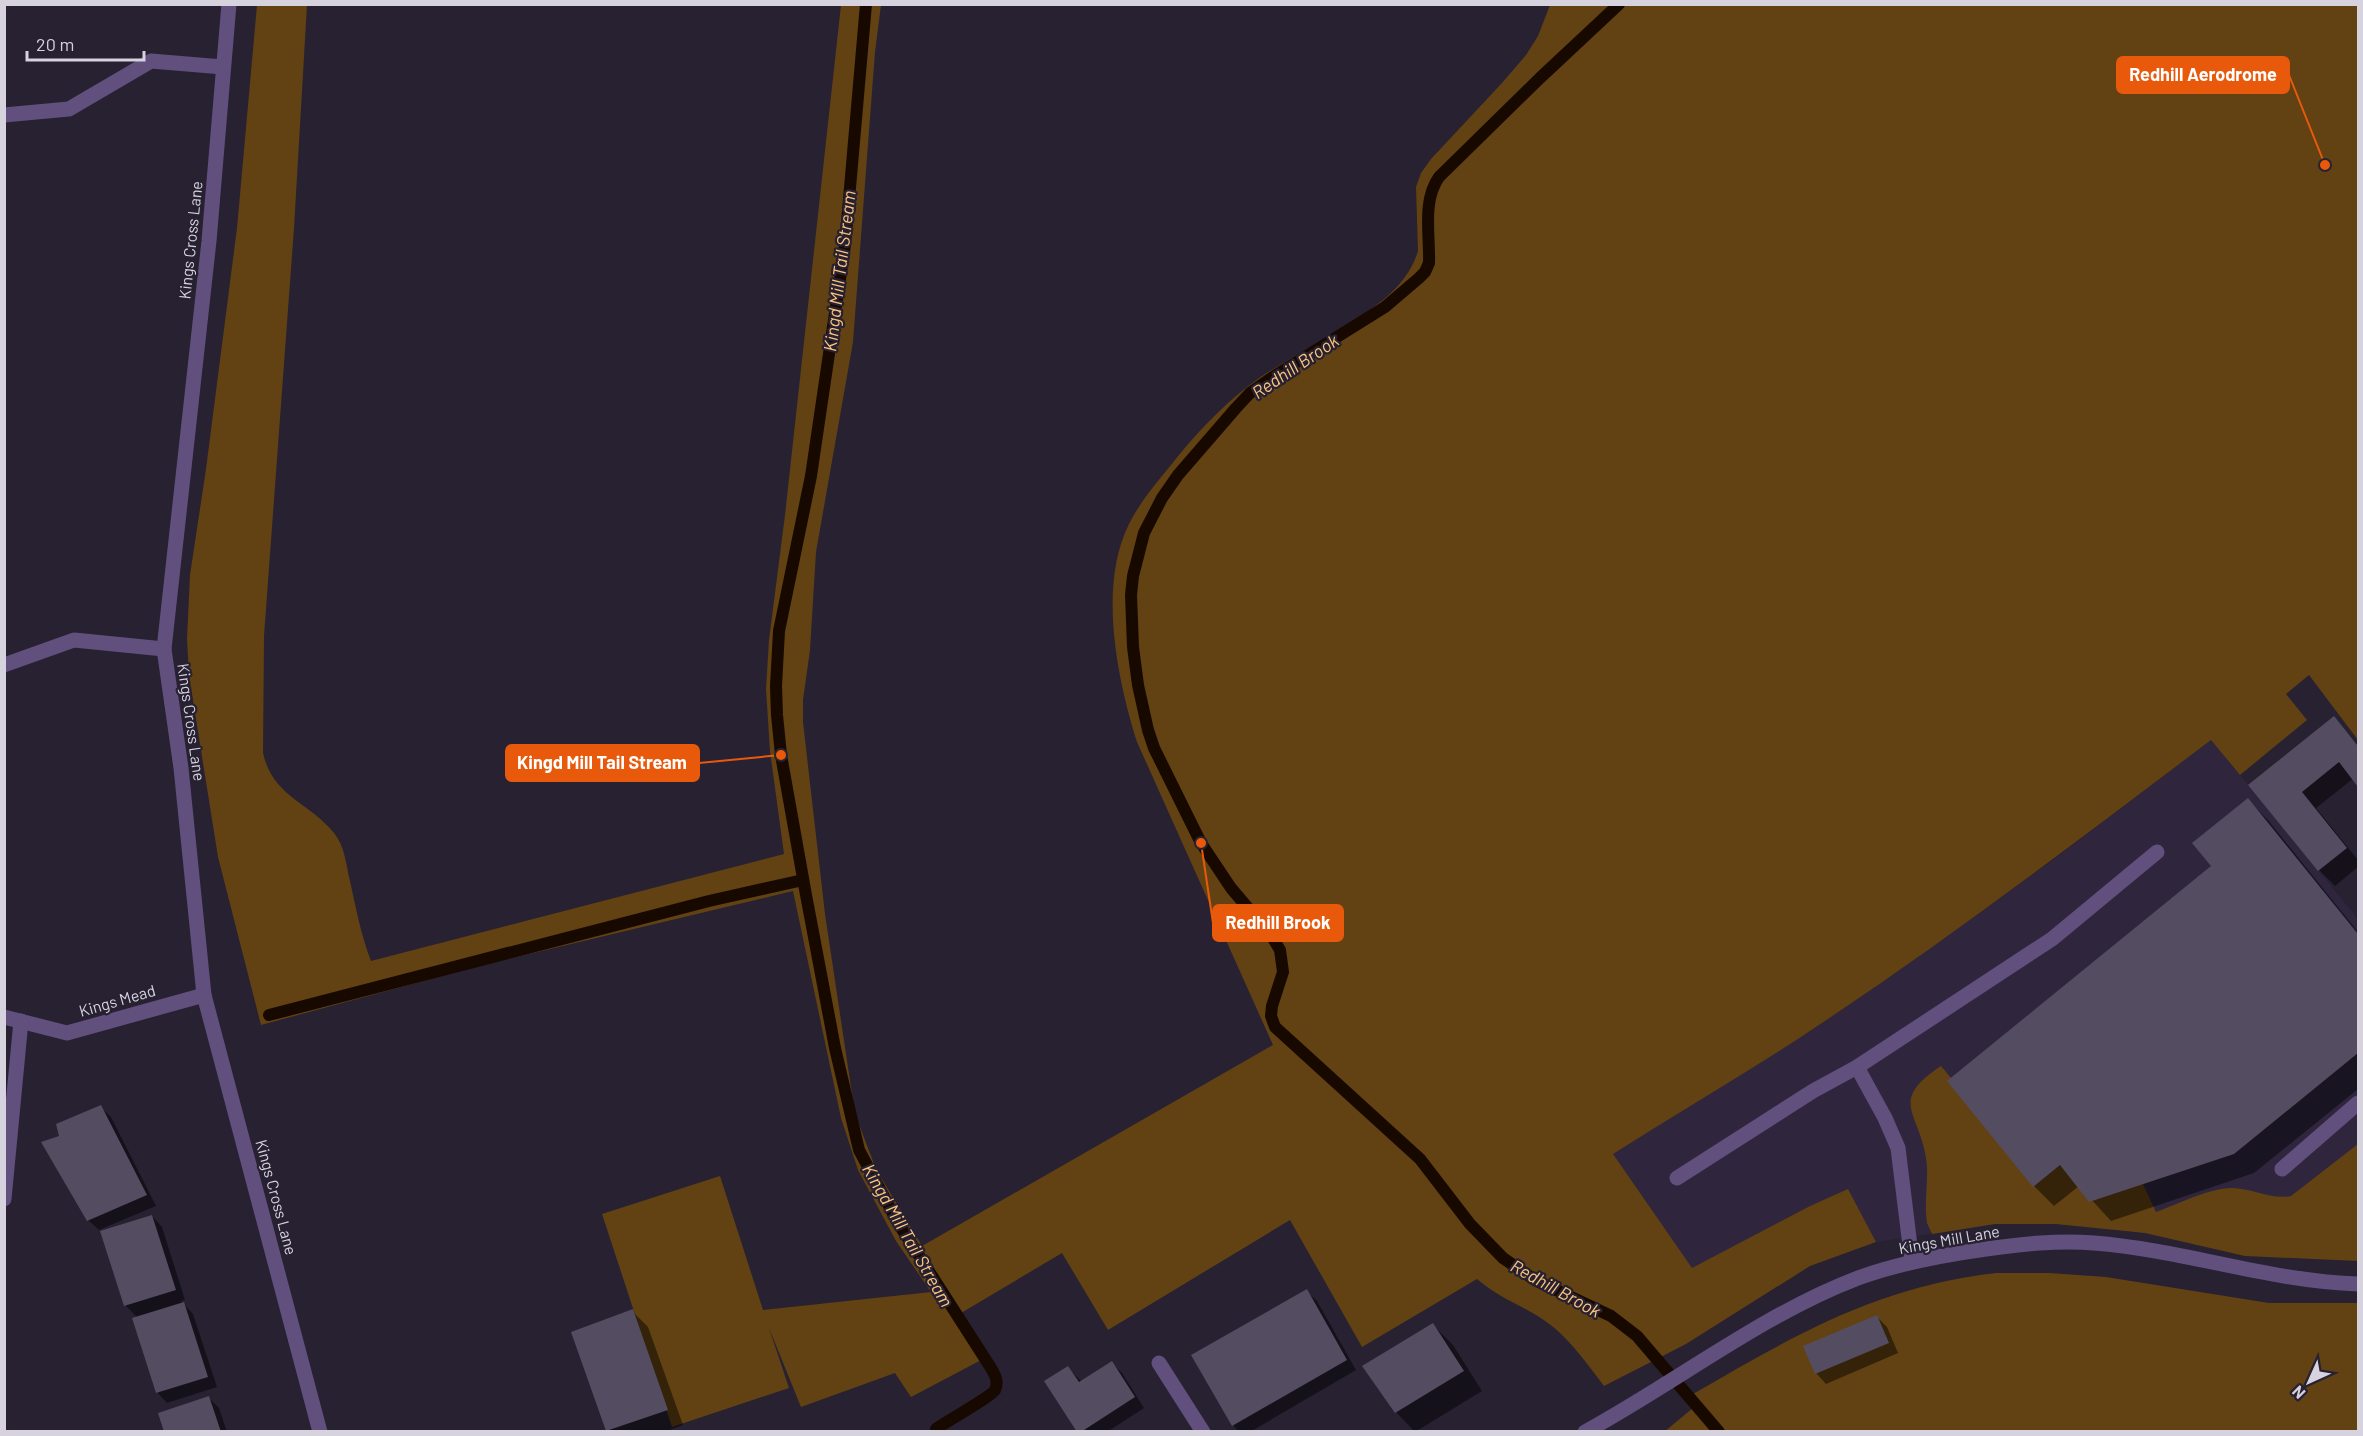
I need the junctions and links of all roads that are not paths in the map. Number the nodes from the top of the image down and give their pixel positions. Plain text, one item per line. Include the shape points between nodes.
1 (228, 4) edge
2 (223, 67) junction
3 (4, 115) edge
4 (164, 649) junction
5 (4, 665) edge
6 (2157, 852) dead end
7 (204, 995) junction
8 (4, 1017) edge
9 (21, 1021) junction
10 (1857, 1067) junction
11 (2358, 1103) edge
12 (2282, 1169) dead end
13 (1677, 1178) dead end
14 (4, 1199) edge
15 (1912, 1262) junction
16 (2358, 1284) edge
17 (1159, 1364) dead end
18 (320, 1431) edge
19 (1203, 1431) edge
20 (1585, 1431) edge

1 - 2 street, Kings Cross Lane
2 - 3 street via 151,61 69,109
2 - 4 street, Kings Cross Lane via 209,241
4 - 5 street via 74,640
4 - 7 street, Kings Cross Lane via 181,768
6 - 10 street via 2052,939
7 - 9 street, Kings Mead via 67,1033
7 - 18 street, Kings Cross Lane
8 - 9 street, Kings Mead
9 - 14 street
10 - 13 street
10 - 15 street via 1898,1148
11 - 12 street
15 - 16 street, Kings Mill Lane via 1991,1248 2072,1241 2150,1249 2278,1276
15 - 20 street, Kings Mill Lane via 1834,1288 1767,1323
17 - 19 street

